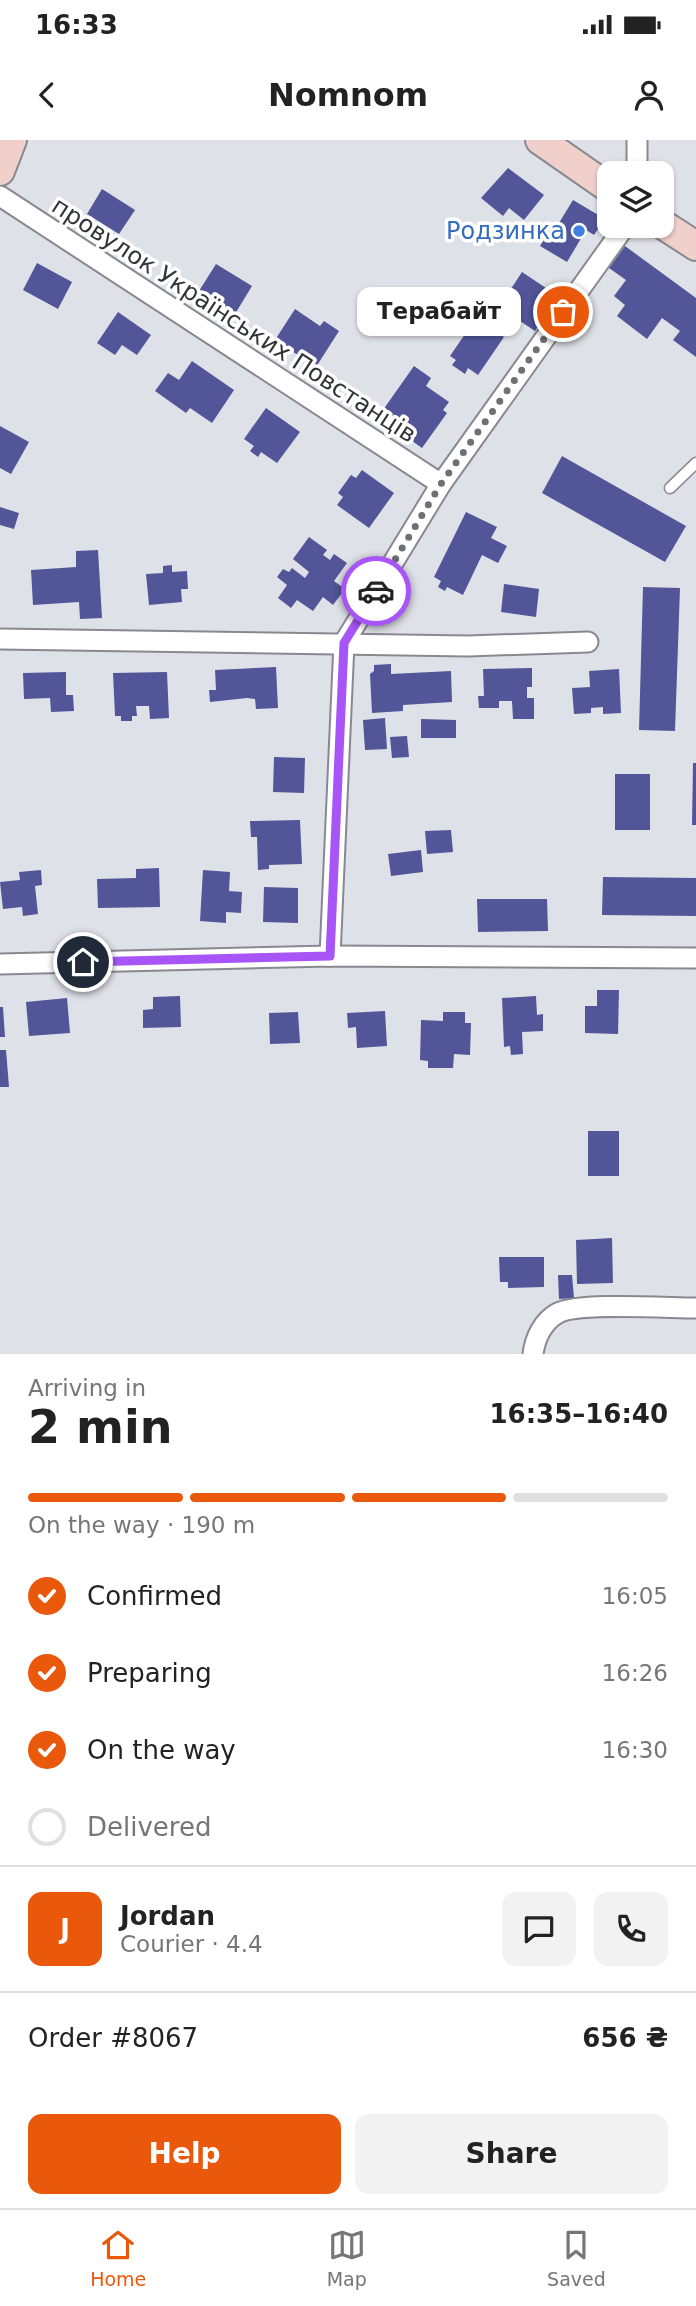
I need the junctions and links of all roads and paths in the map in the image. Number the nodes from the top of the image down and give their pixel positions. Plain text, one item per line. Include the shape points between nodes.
1 (12, 140) edge
2 (540, 140) edge
3 (637, 140) edge
4 (637, 161) edge
5 (0, 171) edge
6 (597, 180) edge
7 (0, 196) edge
8 (674, 232) edge
9 (616, 238) edge
10 (696, 246) edge
11 (696, 463) edge
12 (441, 484) junction
13 (670, 488) dead end
14 (0, 639) edge
15 (588, 642) dead end
16 (344, 643) junction
17 (330, 956) junction
18 (696, 958) edge
19 (0, 964) edge
20 (696, 1308) edge
21 (533, 1354) edge

1 - 5 street
2 - 6 street
3 - 4 street
7 - 12 street, провулок Українських Повстанців
8 - 10 street
9 - 12 street
11 - 13 lane
12 - 16 street
14 - 16 street
15 - 16 street via 468,646
16 - 17 street
17 - 18 street
17 - 19 street
20 - 21 street via 564,1311 544,1324

